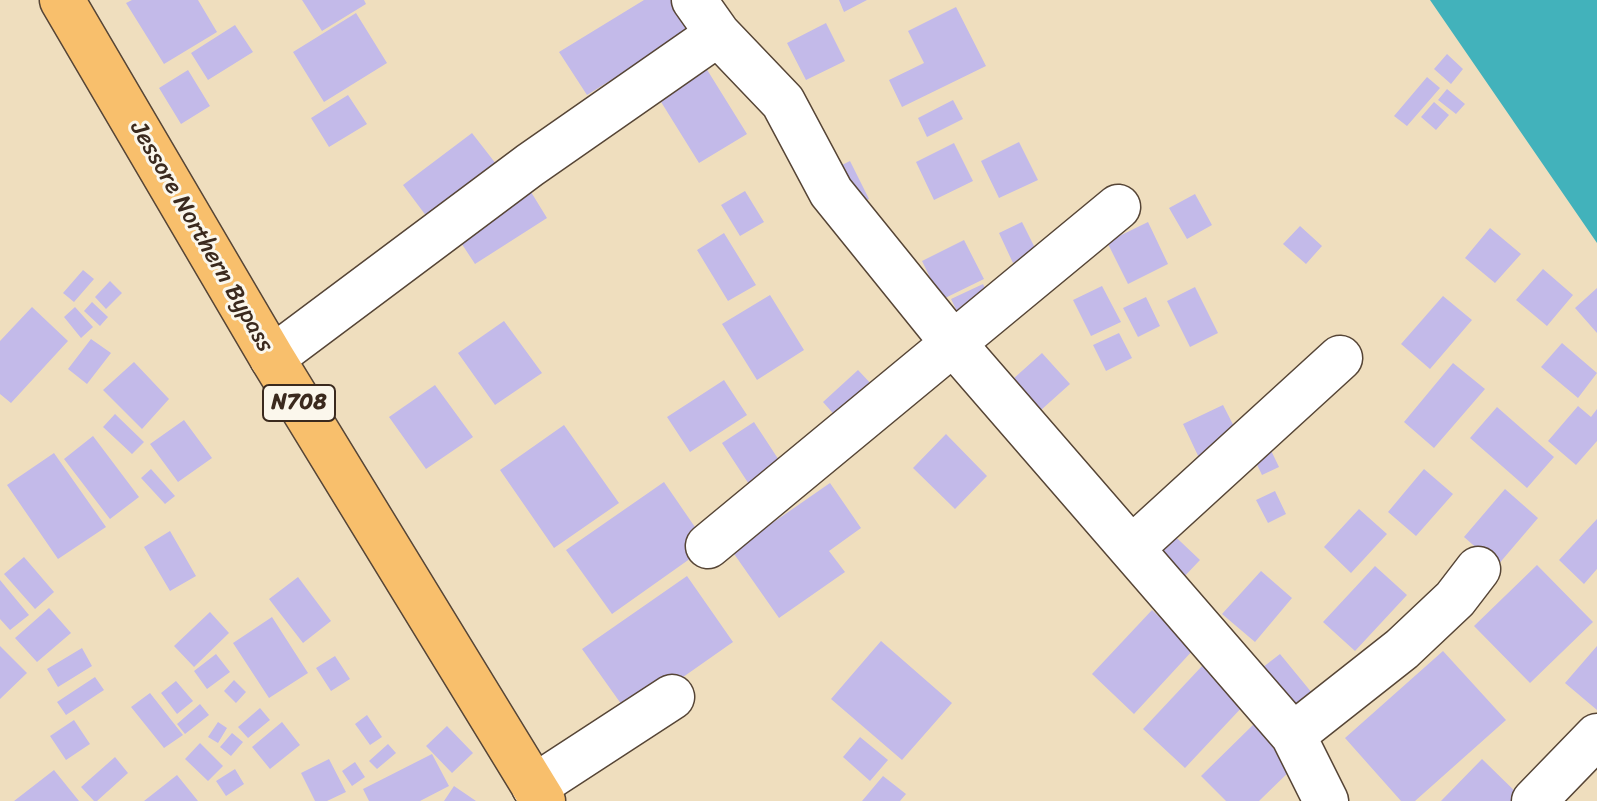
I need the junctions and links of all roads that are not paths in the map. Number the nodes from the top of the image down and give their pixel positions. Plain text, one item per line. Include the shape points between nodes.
1 (62, 0) edge
2 (706, 17) edge
3 (1118, 207) dead end
4 (953, 343) junction
5 (272, 358) junction
6 (1340, 358) dead end
7 (708, 546) dead end
8 (1132, 548) junction
9 (1478, 569) dead end
10 (672, 697) dead end
11 (1293, 735) junction
12 (1597, 736) edge
13 (539, 794) edge
14 (1326, 801) edge
15 (1534, 801) edge

1 - 5 highway, Jessore Northern Bypass / N708
2 - 4 street via 783,102 831,192
2 - 5 street via 530,165
3 - 4 street
4 - 7 street
4 - 8 street
5 - 13 highway, Jessore Northern Bypass / N708
6 - 8 street
8 - 11 street
9 - 11 street via 1402,649
10 - 13 street
11 - 14 street
12 - 15 street

